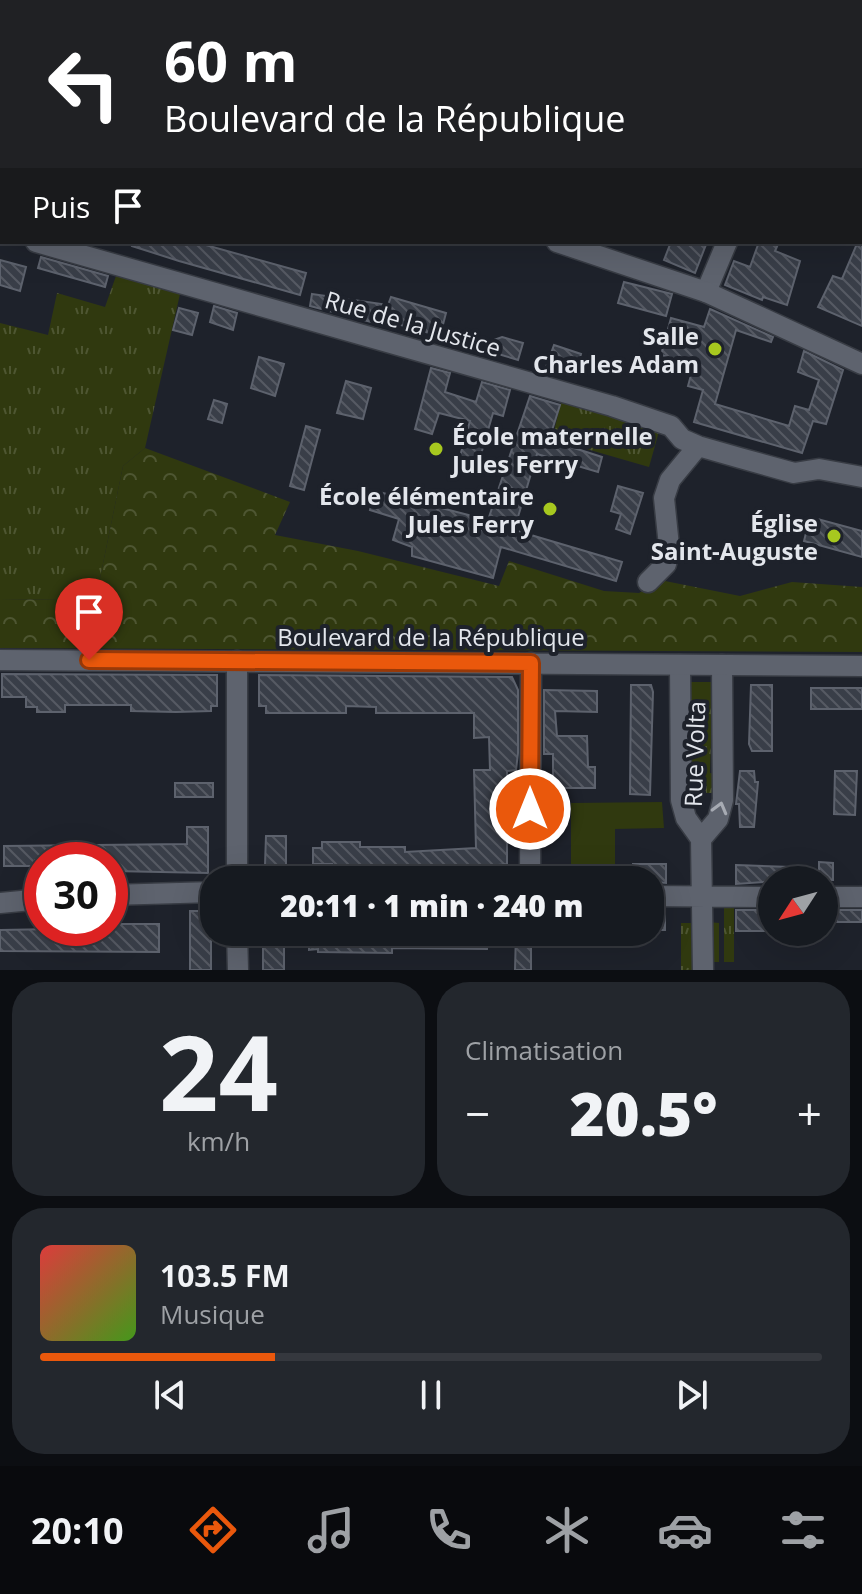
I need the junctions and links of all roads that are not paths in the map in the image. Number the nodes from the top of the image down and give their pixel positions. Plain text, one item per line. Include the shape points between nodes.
1 (50, 244) edge
2 (562, 244) edge
3 (726, 244) edge
4 (78, 248) edge
5 (706, 292) junction
6 (862, 364) edge
7 (698, 446) junction
8 (862, 477) edge
9 (648, 582) dead end
10 (0, 660) edge
11 (237, 661) junction
12 (531, 663) junction
13 (680, 665) junction
14 (722, 665) junction
15 (862, 666) edge
16 (701, 839) junction
17 (237, 866) edge
18 (530, 866) edge
19 (200, 892) edge
20 (128, 894) edge
21 (664, 896) edge
22 (703, 896) junction
23 (758, 897) edge
24 (838, 897) edge
25 (862, 897) edge
26 (24, 901) edge
27 (0, 903) edge
28 (237, 946) edge
29 (238, 970) edge
30 (703, 970) edge

1 - 4 street, Rue de la Justice
2 - 5 street
3 - 5 street
4 - 7 street, Rue de la Justice via 612,406 671,426
5 - 6 street
7 - 8 street, Rue de la Justice via 794,473 819,469
7 - 9 street via 670,480 664,498 666,564
10 - 11 street, Boulevard de la République
11 - 12 street, Boulevard de la République
11 - 17 street
12 - 13 street, Boulevard de la République
12 - 18 street
13 - 14 street, Boulevard de la République
13 - 16 street, Rue Volta via 681,800
14 - 15 street, Boulevard de la République
16 -> 14 street, Rue Volta via 718,819 723,800
16 - 22 street, Rue Volta
19 - 20 street
21 - 22 street
22 - 23 street
22 - 30 street, Rue Volta
24 - 25 street
26 - 27 street
28 - 29 street

